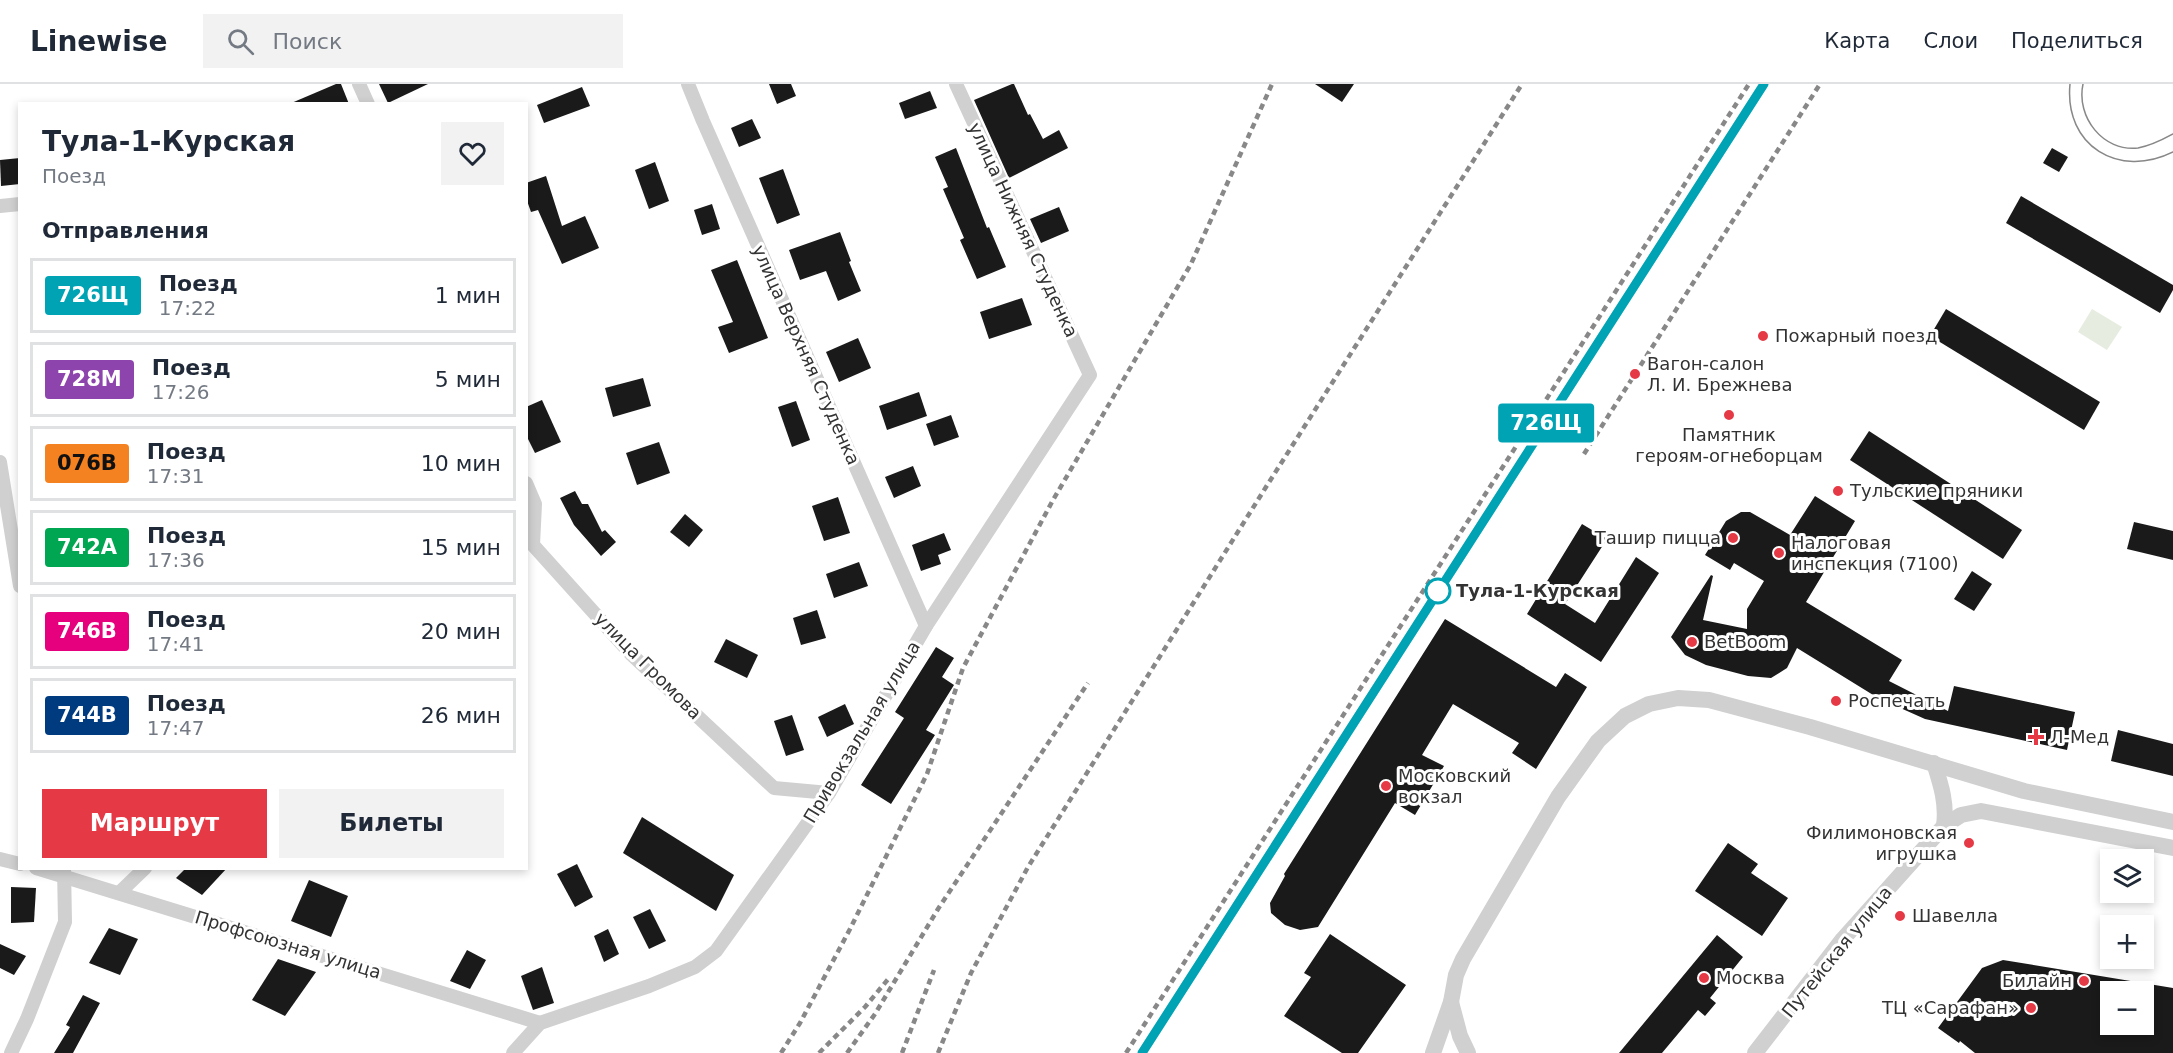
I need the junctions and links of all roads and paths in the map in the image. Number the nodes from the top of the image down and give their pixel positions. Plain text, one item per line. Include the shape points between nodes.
1 (359, 84) edge
2 (688, 84) edge
3 (956, 84) edge
4 (367, 102) edge
5 (18, 204) edge
6 (0, 206) edge
7 (1090, 375) joint
8 (0, 462) edge
9 (528, 488) edge
10 (530, 547) edge
11 (18, 574) edge
12 (926, 626) junction
13 (1934, 763) junction
14 (829, 793) junction
15 (2173, 822) edge
16 (1944, 826) junction
17 (2173, 848) edge
18 (0, 859) edge
19 (18, 864) edge
20 (143, 870) edge
21 (65, 872) edge
22 (119, 893) junction
23 (1451, 1002) junction
24 (540, 1023) junction
25 (10, 1053) edge
26 (513, 1053) edge
27 (1433, 1053) edge
28 (1468, 1053) edge
29 (1755, 1053) edge

1 - 4 street
2 - 12 street, улица Верхняя Cтуденка
3 - 7 street, улица Нижняя Cтуденкa
5 - 6 street
7 - 12 street, Привокзальная улица
8 - 11 street
9 - 10 street, улица Громова via 535,504
10 - 14 street, улица Громова via 632,655 774,788
12 - 14 street, Привокзальная улица
13 - 15 street via 2024,791
13 - 16 street via 1944,795
13 - 23 street via 1709,700 1678,698 1648,705 1625,716 1598,741 1558,797 1463,959
14 - 24 street, Привокзальная улица via 716,951 695,967 649,986
16 - 17 street via 1961,815 1981,811
16 - 29 street, Путейская улица via 1843,939
18 - 19 street
20 - 22 street
21 - 22 street, Профсоюзная улица
21 - 25 street via 65,922
22 - 24 street, Профсоюзная улица
23 - 27 street
23 - 28 street
24 - 26 street, Привокзальная улица

